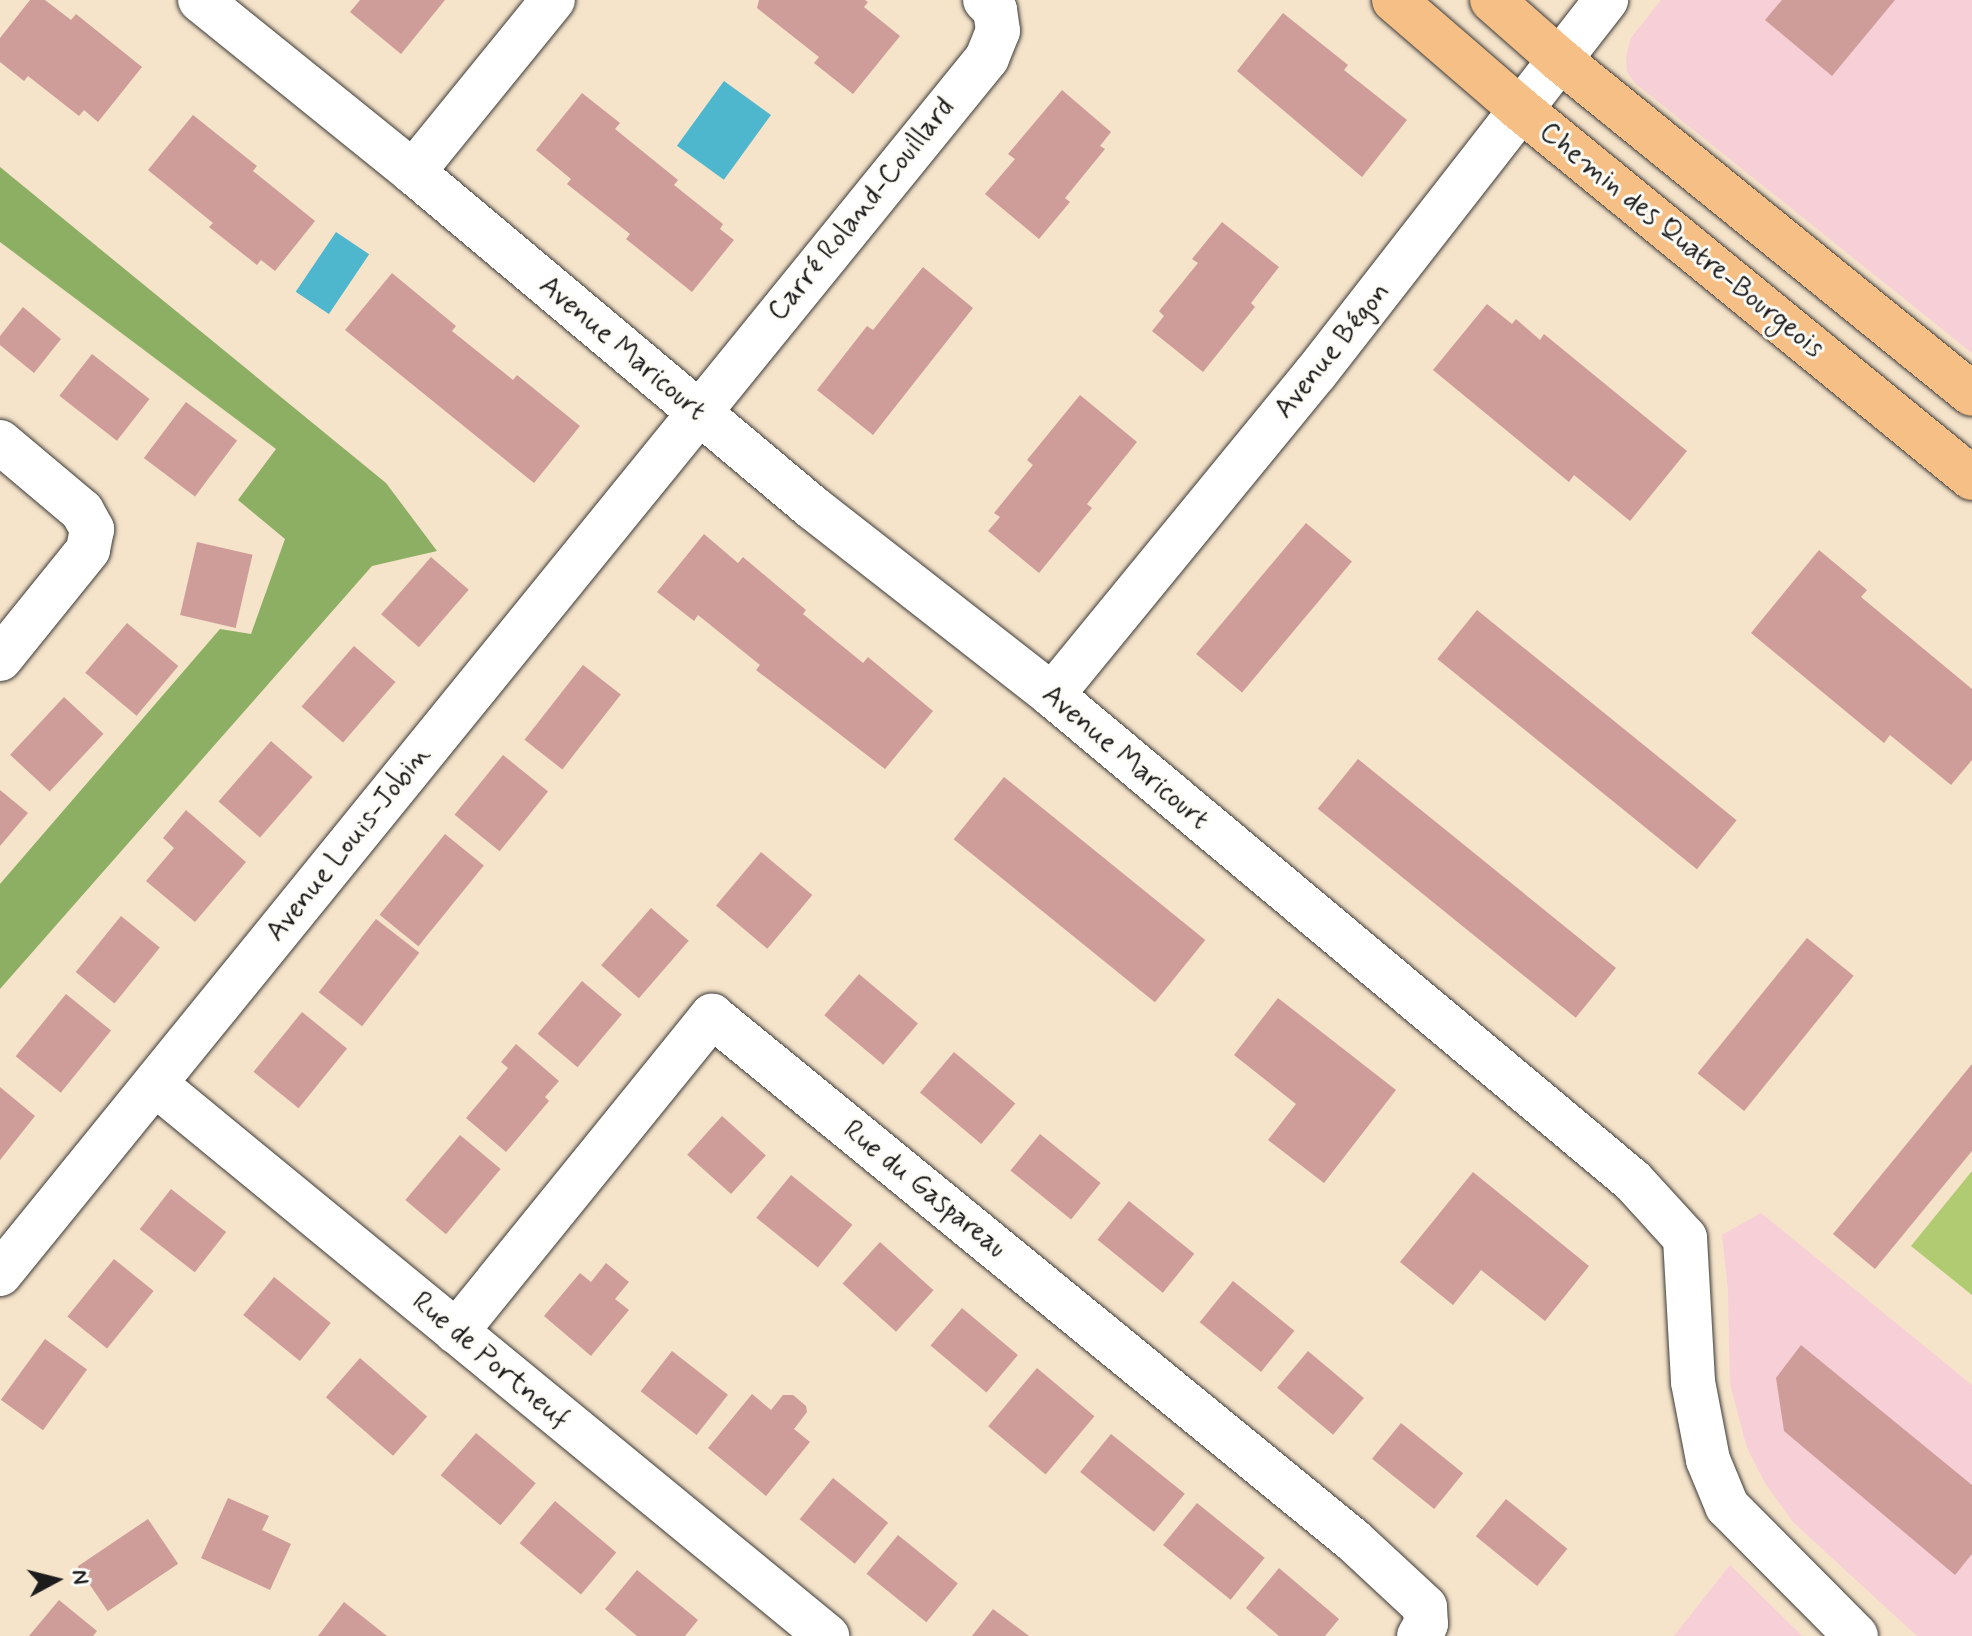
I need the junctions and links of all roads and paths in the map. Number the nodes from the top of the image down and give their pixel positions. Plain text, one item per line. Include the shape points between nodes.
1 (200, 0) edge
2 (553, 0) edge
3 (985, 0) edge
4 (1394, 0) edge
5 (1492, 0) edge
6 (1606, 0) edge
7 (1560, 60) junction
8 (1519, 108) junction
9 (413, 172) junction
10 (1972, 394) edge
11 (698, 413) junction
12 (0, 442) edge
13 (1972, 478) edge
14 (0, 659) edge
15 (1052, 695) junction
16 (155, 1084) junction
17 (0, 1274) edge
18 (456, 1332) junction
19 (827, 1636) edge
20 (1419, 1636) edge
21 (1856, 1636) edge

1 - 9 street, Avenue Maricourt
2 - 9 street
3 - 11 street, Carré Roland-Couillard via 995,10 998,31 987,58
4 - 8 main road, Chemin des Quatre-Bourgeois
5 - 7 main road
6 - 7 street, Avenue Bégon
7 - 8 street, Avenue Bégon
7 - 10 main road
8 - 13 main road, Chemin des Quatre-Bourgeois
8 - 15 street, Avenue Bégon via 1315,374
9 - 11 street, Avenue Maricourt
11 - 15 street, Avenue Maricourt
11 - 16 street, Avenue Louis-Jobin
12 - 14 street via 82,511 92,529 88,550
15 - 21 street, Avenue Maricourt via 1633,1181 1685,1238 1693,1382 1708,1460 1727,1506
16 - 17 street, Avenue Louis-Jobin
16 - 18 street, Rue de Portneuf
18 - 19 street, Rue de Portneuf
18 - 20 street, Rue du Gaspareau via 712,1016 1353,1540 1425,1607 1426,1624

